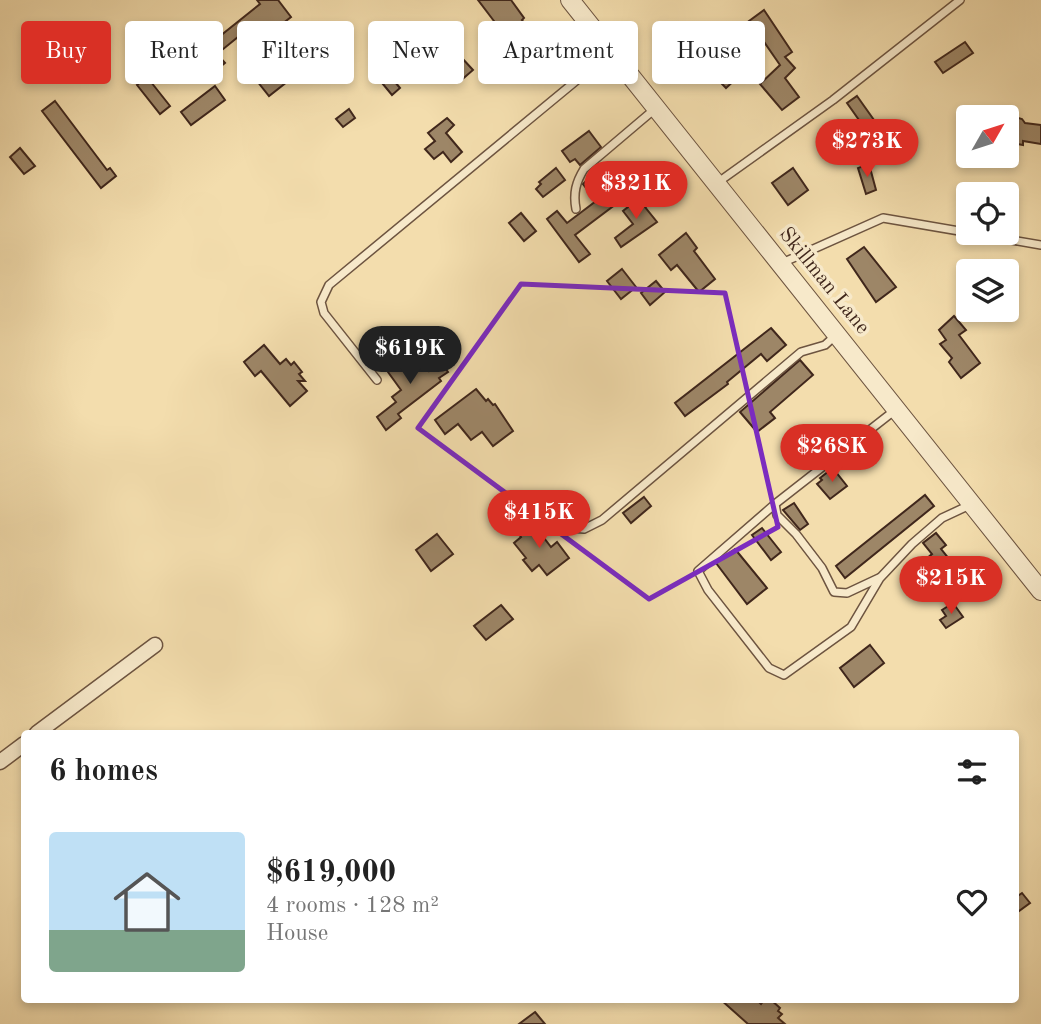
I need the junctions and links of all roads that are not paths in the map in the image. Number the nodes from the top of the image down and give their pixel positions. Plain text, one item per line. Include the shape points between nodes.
1 (570, 0) edge
2 (960, 0) edge
3 (587, 21) edge
4 (571, 84) edge
5 (638, 84) edge
6 (657, 107) junction
7 (717, 183) junction
8 (576, 208) dead end
9 (1041, 245) edge
10 (781, 263) junction
11 (838, 334) junction
12 (377, 380) dead end
13 (897, 409) junction
14 (775, 504) junction
15 (973, 504) junction
16 (558, 527) dead end
17 (880, 578) junction
18 (1041, 591) edge
19 (155, 645) dead end
20 (41, 730) edge
21 (21, 746) edge
22 (0, 762) edge

1 - 3 street, Skillman Lane
2 - 7 lane
4 - 12 lane via 329,285 321,302 324,313
5 - 6 street, Skillman Lane
6 - 7 street, Skillman Lane
6 - 8 lane via 584,169 576,182
7 - 10 street, Skillman Lane
9 - 10 lane via 883,218
10 - 11 street, Skillman Lane
11 - 13 street, Skillman Lane
11 - 16 lane via 825,345 801,352 602,520 584,529
13 - 14 lane
13 - 15 street, Skillman Lane
14 - 17 lane via 777,515 817,562 834,592 847,593
14 - 17 lane via 698,571 769,667 784,675 851,627
15 - 17 lane via 942,518
15 - 18 street, Skillman Lane
19 - 20 street
21 - 22 street

